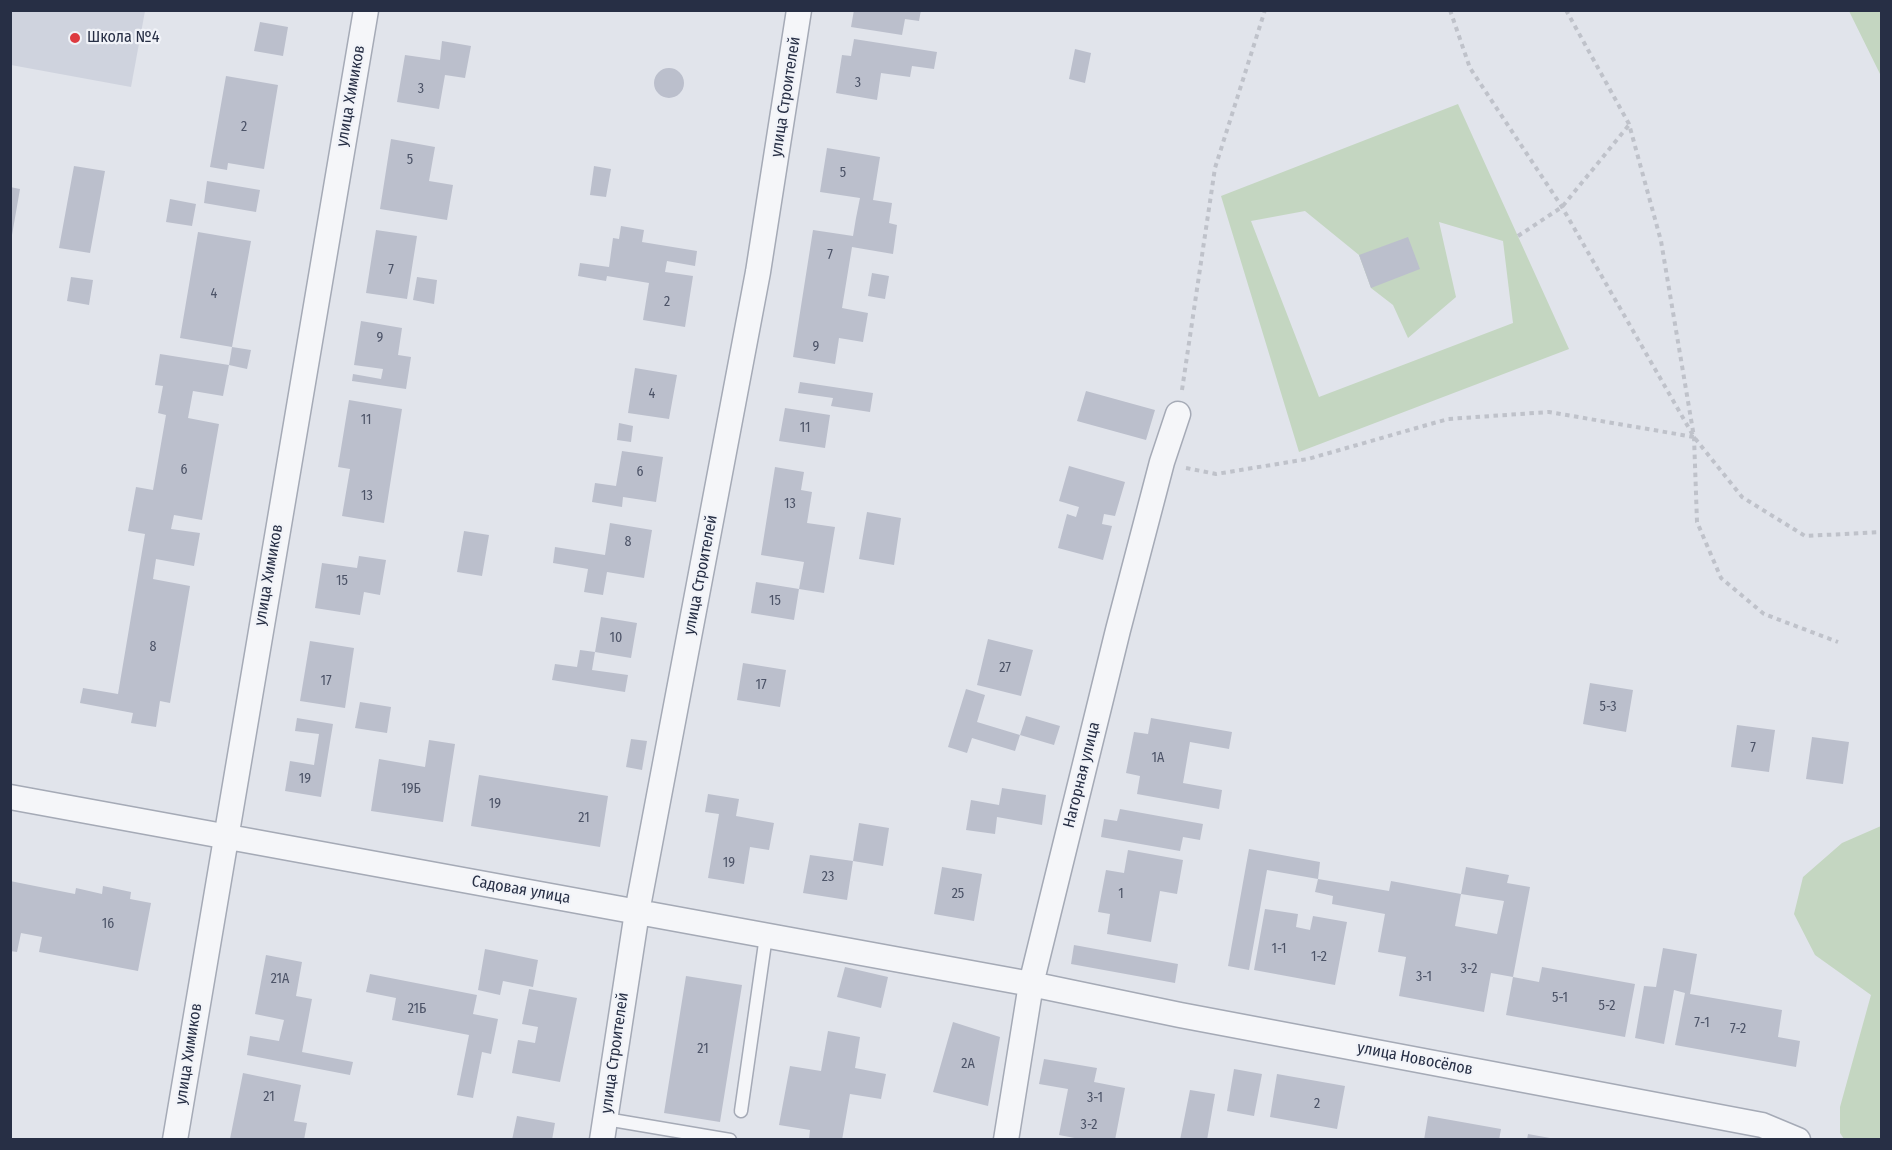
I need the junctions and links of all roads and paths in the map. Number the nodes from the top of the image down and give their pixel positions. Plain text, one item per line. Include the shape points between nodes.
1 (366, 10) edge
2 (799, 10) edge
3 (1265, 10) edge
4 (1450, 10) edge
5 (1566, 10) edge
6 (1629, 124) junction
7 (1562, 207) junction
8 (1518, 236) dead end
9 (1178, 414) joint
10 (1694, 437) junction
11 (1162, 462) junction
12 (1881, 532) edge
13 (1838, 642) dead end
14 (10, 797) edge
15 (225, 836) junction
16 (637, 912) junction
17 (766, 936) junction
18 (1031, 984) junction
19 (741, 1112) dead end
20 (604, 1129) edge
21 (175, 1140) edge
22 (730, 1140) edge
23 (1006, 1140) edge
24 (1798, 1140) edge

1 - 15 street, улица Химиков
2 - 16 street, улица Строителей via 758,272
3 - 9 path via 1215,168
4 - 7 path via 1470,68
5 - 6 path
6 - 7 path
6 - 10 path via 1661,241
7 - 8 path
7 - 10 path
9 - 11 street, Нагорная улица
10 - 11 path via 1549,412 1448,419 1308,459 1216,474
10 - 12 path via 1742,496 1805,536
10 - 13 path via 1697,522 1721,578 1764,614
11 - 18 street, Нагорная улица
14 - 15 street, Садовая улица
15 - 16 street, Садовая улица
15 - 21 street, улица Химиков
16 - 17 street, Садовая улица
16 - 20 street, улица Строителей
17 - 18 street, Садовая улица
17 - 19 lane
18 - 23 street, Нагорная улица
18 - 24 street, улица Новосёлов via 1762,1125
20 - 22 lane

